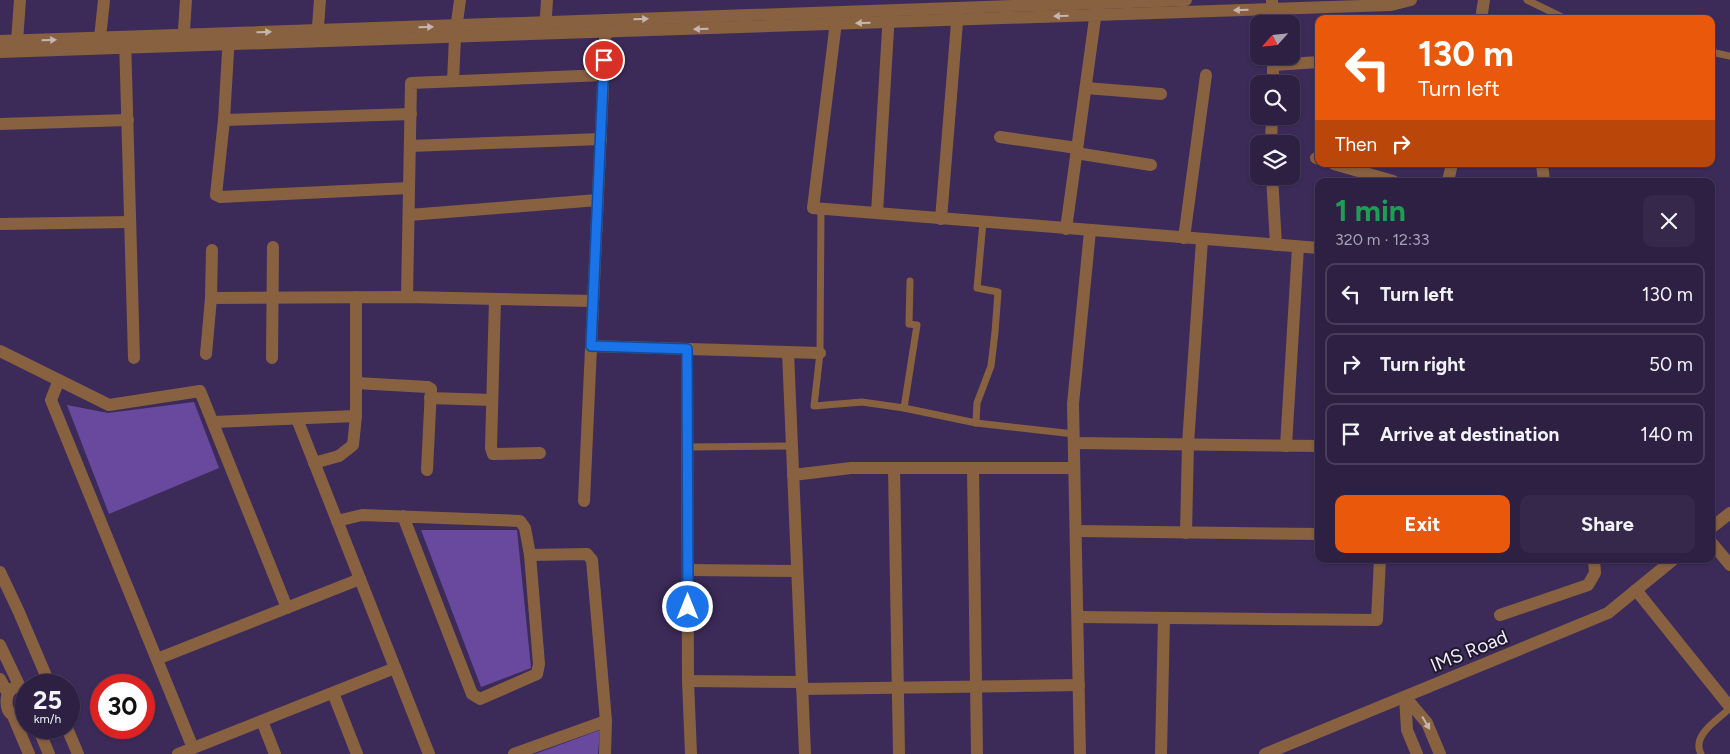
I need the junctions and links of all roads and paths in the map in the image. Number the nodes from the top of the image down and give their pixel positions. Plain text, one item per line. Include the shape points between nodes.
1 (20, 0) edge
2 (104, 0) edge
3 (186, 0) edge
4 (320, 0) edge
5 (460, 0) edge
6 (547, 0) edge
7 (1186, 0) edge
8 (1411, 0) edge
9 (1484, 0) edge
10 (1526, 0) edge
11 (1134, 1) edge
12 (1069, 2) edge
13 (1272, 4) edge
14 (1096, 9) junction
15 (958, 14) junction
16 (1482, 15) edge
17 (1558, 15) edge
18 (889, 16) junction
19 (837, 18) junction
20 (606, 26) junction
21 (545, 28) junction
22 (456, 31) junction
23 (317, 36) junction
24 (100, 38) junction
25 (228, 39) junction
26 (0, 41) edge
27 (17, 41) junction
28 (183, 41) junction
29 (125, 42) junction
30 (0, 52) edge
31 (1715, 53) edge
32 (1730, 56) edge
33 (1300, 61) edge
34 (1315, 62) edge
35 (604, 75) junction
36 (1206, 75) dead end
37 (453, 81) junction
38 (1086, 88) junction
39 (1161, 94) dead end
40 (411, 114) junction
41 (128, 120) junction
42 (224, 120) junction
43 (0, 124) edge
44 (1000, 137) dead end
45 (601, 139) junction
46 (410, 146) junction
47 (1077, 150) junction
48 (1151, 165) dead end
49 (1354, 167) edge
50 (1373, 170) edge
51 (1388, 178) edge
52 (1273, 185) edge
53 (409, 188) junction
54 (598, 200) junction
55 (821, 209) junction
56 (877, 213) junction
57 (409, 215) junction
58 (941, 219) junction
59 (130, 222) junction
60 (983, 222) junction
61 (0, 224) edge
62 (1066, 229) junction
63 (1090, 231) junction
64 (1184, 238) junction
65 (1202, 240) junction
66 (1276, 245) junction
67 (1298, 247) junction
68 (272, 248) dead end
69 (1315, 248) edge
70 (212, 250) dead end
71 (910, 281) dead end
72 (356, 297) junction
73 (407, 297) junction
74 (211, 298) junction
75 (272, 298) junction
76 (496, 299) junction
77 (593, 301) junction
78 (591, 346) junction
79 (687, 349) junction
80 (0, 351) edge
81 (788, 352) junction
82 (820, 353) junction
83 (206, 354) dead end
84 (134, 358) dead end
85 (272, 358) dead end
86 (59, 380) junction
87 (356, 383) junction
88 (430, 398) junction
89 (492, 400) junction
90 (904, 408) junction
91 (356, 416) junction
92 (297, 419) junction
93 (213, 422) junction
94 (976, 424) junction
95 (1074, 439) junction
96 (1188, 444) junction
97 (792, 446) junction
98 (1286, 446) junction
99 (1315, 446) edge
100 (688, 447) junction
101 (540, 453) dead end
102 (314, 463) junction
103 (894, 468) junction
104 (974, 468) junction
105 (1074, 468) junction
106 (427, 470) dead end
107 (793, 475) junction
108 (584, 501) dead end
109 (1730, 513) edge
110 (403, 516) junction
111 (337, 521) junction
112 (1715, 525) edge
113 (1076, 531) junction
114 (1186, 533) junction
115 (1315, 534) edge
116 (1715, 547) edge
117 (530, 555) junction
118 (1380, 563) edge
119 (1594, 563) edge
120 (1669, 563) edge
121 (1730, 565) edge
122 (688, 570) junction
123 (797, 571) junction
124 (0, 572) edge
125 (360, 579) junction
126 (1636, 590) junction
127 (287, 608) junction
128 (1500, 615) dead end
129 (1078, 617) junction
130 (1164, 618) junction
131 (0, 645) edge
132 (158, 659) junction
133 (395, 668) junction
134 (16, 674) edge
135 (45, 674) edge
136 (0, 679) edge
137 (688, 681) junction
138 (802, 685) junction
139 (1079, 685) junction
140 (975, 686) junction
141 (15, 687) edge
142 (898, 688) junction
143 (333, 693) junction
144 (4, 696) edge
145 (1405, 697) junction
146 (1730, 707) edge
147 (12, 715) edge
148 (262, 721) junction
149 (606, 721) junction
150 (43, 739) edge
151 (72, 739) edge
152 (193, 748) junction
153 (29, 754) edge
154 (49, 754) edge
155 (78, 754) edge
156 (178, 754) edge
157 (275, 754) edge
158 (357, 754) edge
159 (429, 754) edge
160 (514, 754) edge
161 (605, 754) edge
162 (691, 754) edge
163 (805, 754) edge
164 (899, 754) edge
165 (977, 754) edge
166 (1080, 754) edge
167 (1161, 754) edge
168 (1265, 754) edge
169 (1417, 754) edge
170 (1440, 754) edge
171 (1701, 754) edge

1 - 27 street
2 - 24 street
3 - 28 street
4 - 23 street
5 - 22 street
6 - 21 street
7 - 11 street
8 - 13 street via 1391,5
9 - 16 street
10 - 17 lane
11 - 14 street
12 - 14 street
12 - 15 street
13 -> 14 street
14 -> 15 street
14 - 38 street
15 - 18 street
15 - 58 street
18 - 19 street
18 - 56 street
19 - 20 street
19 - 55 street via 813,208
20 - 21 street
20 - 35 street
21 - 22 street
22 - 23 street
22 - 37 street
23 - 25 street
27 -> 24 street
24 - 29 street
25 - 28 street
25 - 42 street
26 - 27 street
28 - 29 street
29 - 30 street
29 - 41 street
31 - 32 lane
33 - 34 street
35 - 37 street
35 - 45 street
36 - 64 street
37 - 40 street via 411,83
38 - 39 street
38 - 47 street
40 - 42 street
40 - 46 street
41 - 43 street
41 - 59 street
42 - 53 street via 216,195 220,197
44 - 47 street
45 - 46 street
45 - 54 street
46 - 53 street
47 - 48 street
47 - 62 street
49 - 50 street
50 - 51 street
52 - 66 street
53 - 57 street
54 - 57 street
54 - 77 street
55 - 56 street
55 - 82 lane
56 - 58 street
57 - 73 street
58 - 60 street
59 - 61 street
59 - 84 street
60 - 62 street
60 - 94 lane via 977,288 998,292 996,332 990,366 977,403
62 - 63 street
63 - 64 street
63 - 95 street via 1073,404
64 - 65 street
65 - 66 street
65 - 96 street
66 - 67 street
67 - 69 street
67 - 98 street
68 - 75 street
70 - 74 street
71 - 90 lane via 909,324 918,326
72 - 73 street
72 - 75 street
72 - 87 street
73 - 76 street
74 - 75 street
74 - 83 street
75 - 85 street
76 - 77 street
76 - 89 street
77 - 78 street
78 - 79 street
78 - 108 street
79 - 81 street
79 - 100 street
80 - 86 street
81 - 82 street
81 - 97 street
82 - 90 lane via 814,406 862,402
86 - 93 street via 109,405 200,391
86 - 132 street via 51,400
87 - 88 street via 428,387 431,389
87 - 91 street
88 - 89 street
88 - 106 street
89 - 101 street via 493,454
90 - 94 lane
91 - 92 street
91 - 102 street via 354,445 339,456
92 - 93 street
92 - 102 street
93 - 127 street
94 - 95 lane
95 - 96 street
95 - 105 street
96 - 98 street
96 - 114 street
97 - 100 lane
97 - 107 street
98 - 99 street
100 - 122 street
102 - 111 street
103 - 104 street
103 - 107 street via 851,468
103 - 142 street
104 - 105 street
104 - 140 street
105 - 113 street
107 - 123 street
109 - 112 street
110 - 111 street via 362,515
110 - 117 street via 520,521 526,528
110 - 117 street via 472,694 480,699 537,674 539,664
111 - 125 street
113 - 114 street
113 - 129 street
114 - 115 street
116 - 121 street
117 - 149 street via 587,554 592,560
118 - 130 street via 1377,620
119 - 128 street via 1595,573 1588,585
120 - 126 street, IMS Road
122 - 123 street
122 - 137 street
123 - 138 street
124 - 135 street
125 - 127 street
125 - 133 street
126 - 145 street, IMS Road via 1608,613
126 - 146 street
127 - 132 street
129 - 130 street
129 - 139 street
130 - 167 street
131 - 134 street
132 - 152 street
133 - 143 street
133 - 159 street
136 - 144 street
137 - 138 street
137 - 162 street
138 - 142 street
138 - 163 street
139 - 140 street
139 - 166 street
140 - 142 street
140 - 165 street
141 - 144 street
142 - 164 street
143 - 148 street
143 - 158 street
144 - 147 street via 4,706
145 - 168 street, IMS Road
145 - 169 street via 1406,730
145 -> 170 street via 1427,723
146 - 171 lane via 1700,736
147 - 153 street
148 - 152 street
148 - 157 street
149 - 160 street
149 - 161 street
150 - 154 street
151 - 155 street
152 - 156 street

